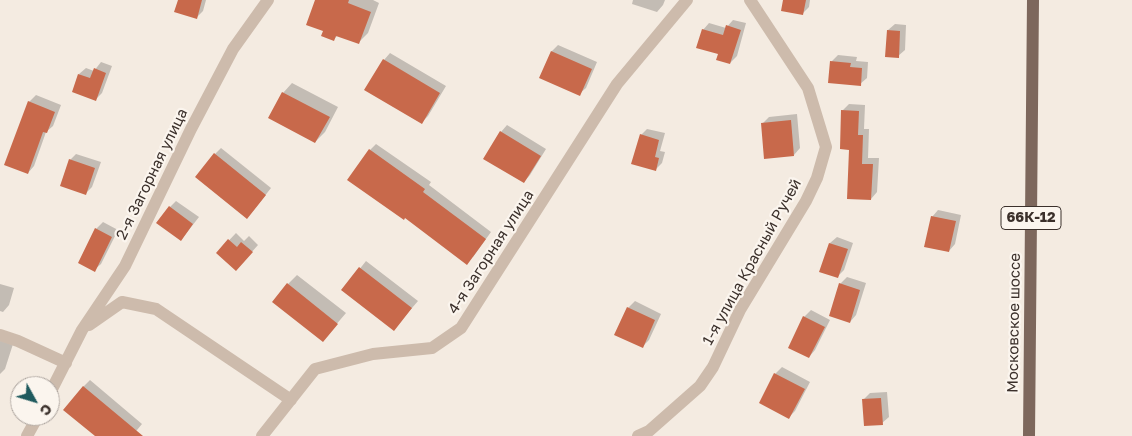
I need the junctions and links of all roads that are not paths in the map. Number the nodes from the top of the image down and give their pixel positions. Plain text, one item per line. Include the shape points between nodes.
1 (268, 0) edge
2 (687, 0) edge
3 (750, 0) edge
4 (1034, 0) edge
5 (82, 330) junction
6 (0, 335) edge
7 (66, 363) junction
8 (59, 376) edge
9 (290, 400) junction
10 (262, 436) edge
11 (638, 436) edge
12 (1029, 436) edge

1 - 5 street, 2-я Загорная улица via 229,57 125,266
2 - 9 street, 4-я Загорная улица via 617,84 461,328 432,348 373,354 315,370
3 - 11 street, 1-я улица Красный Ручей via 808,88 826,147 806,201 740,310 713,367 700,386 649,431
4 - 12 main road, Московское шоссе / 66К-12
5 - 7 street, 2-я Загорная улица
5 - 9 street via 122,302 156,308
6 - 7 street
7 - 8 street, 2-я Загорная улица
9 - 10 street, 4-я Загорная улица

